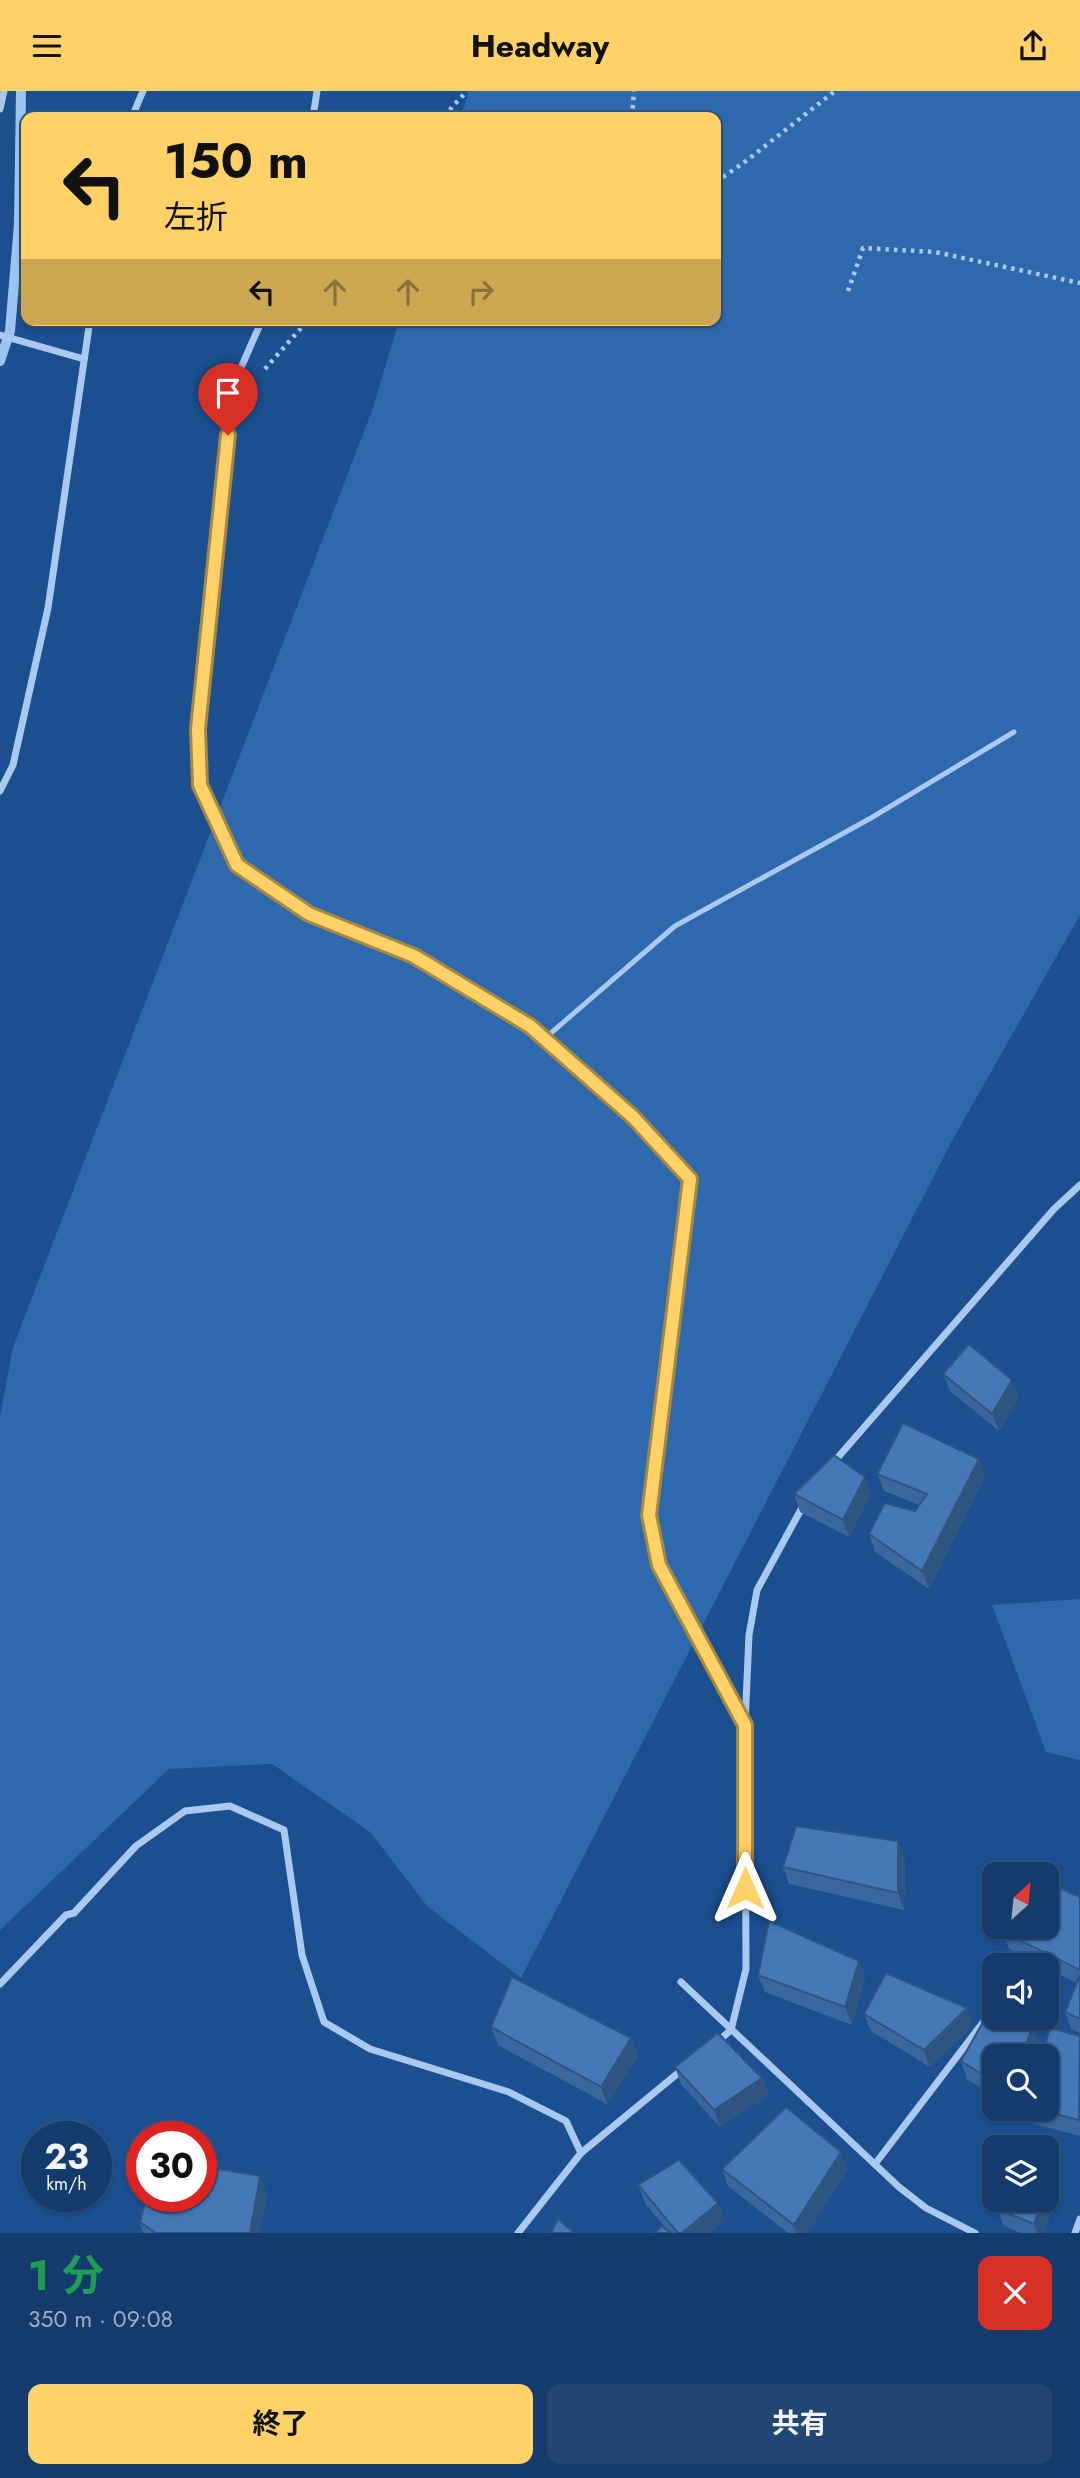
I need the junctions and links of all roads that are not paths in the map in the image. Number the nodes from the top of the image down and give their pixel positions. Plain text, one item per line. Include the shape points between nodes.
1 (4, 91) edge
2 (143, 91) edge
3 (317, 91) edge
4 (0, 109) edge
5 (134, 112) edge
6 (314, 112) edge
7 (89, 326) edge
8 (259, 326) edge
9 (0, 335) edge
10 (84, 359) junction
11 (1014, 731) dead end
12 (0, 791) edge
13 (544, 1039) junction
14 (1080, 1185) edge
15 (825, 1473) edge
16 (811, 1493) edge
17 (745, 1725) junction
18 (681, 1982) dead end
19 (0, 1984) edge
20 (982, 2024) edge
21 (731, 2030) junction
22 (710, 2047) edge
23 (689, 2064) edge
24 (581, 2153) junction
25 (874, 2164) junction
26 (1080, 2219) edge
27 (518, 2233) edge
28 (975, 2233) edge
29 (1075, 2233) edge

1 - 4 street
2 - 5 street
3 - 6 street
7 - 10 street
8 - 13 street via 232,387 198,729 200,785 237,865 309,914 414,956
9 - 10 street
10 - 12 street via 48,608 13,765
11 - 13 lane via 871,818 675,926
13 - 17 street via 633,1117 690,1179 649,1515 659,1565
14 - 15 street via 1054,1209
16 - 17 street via 757,1591 749,1635
17 - 21 street via 746,1969
18 - 21 street
19 - 24 street via 136,1846 185,1811 230,1806 284,1830 302,1955 324,2022 370,2049 509,2092 566,2121
20 - 25 street
21 - 22 street
21 - 25 street
23 - 24 street
24 - 27 street
25 - 28 street via 926,2209
26 - 29 street

